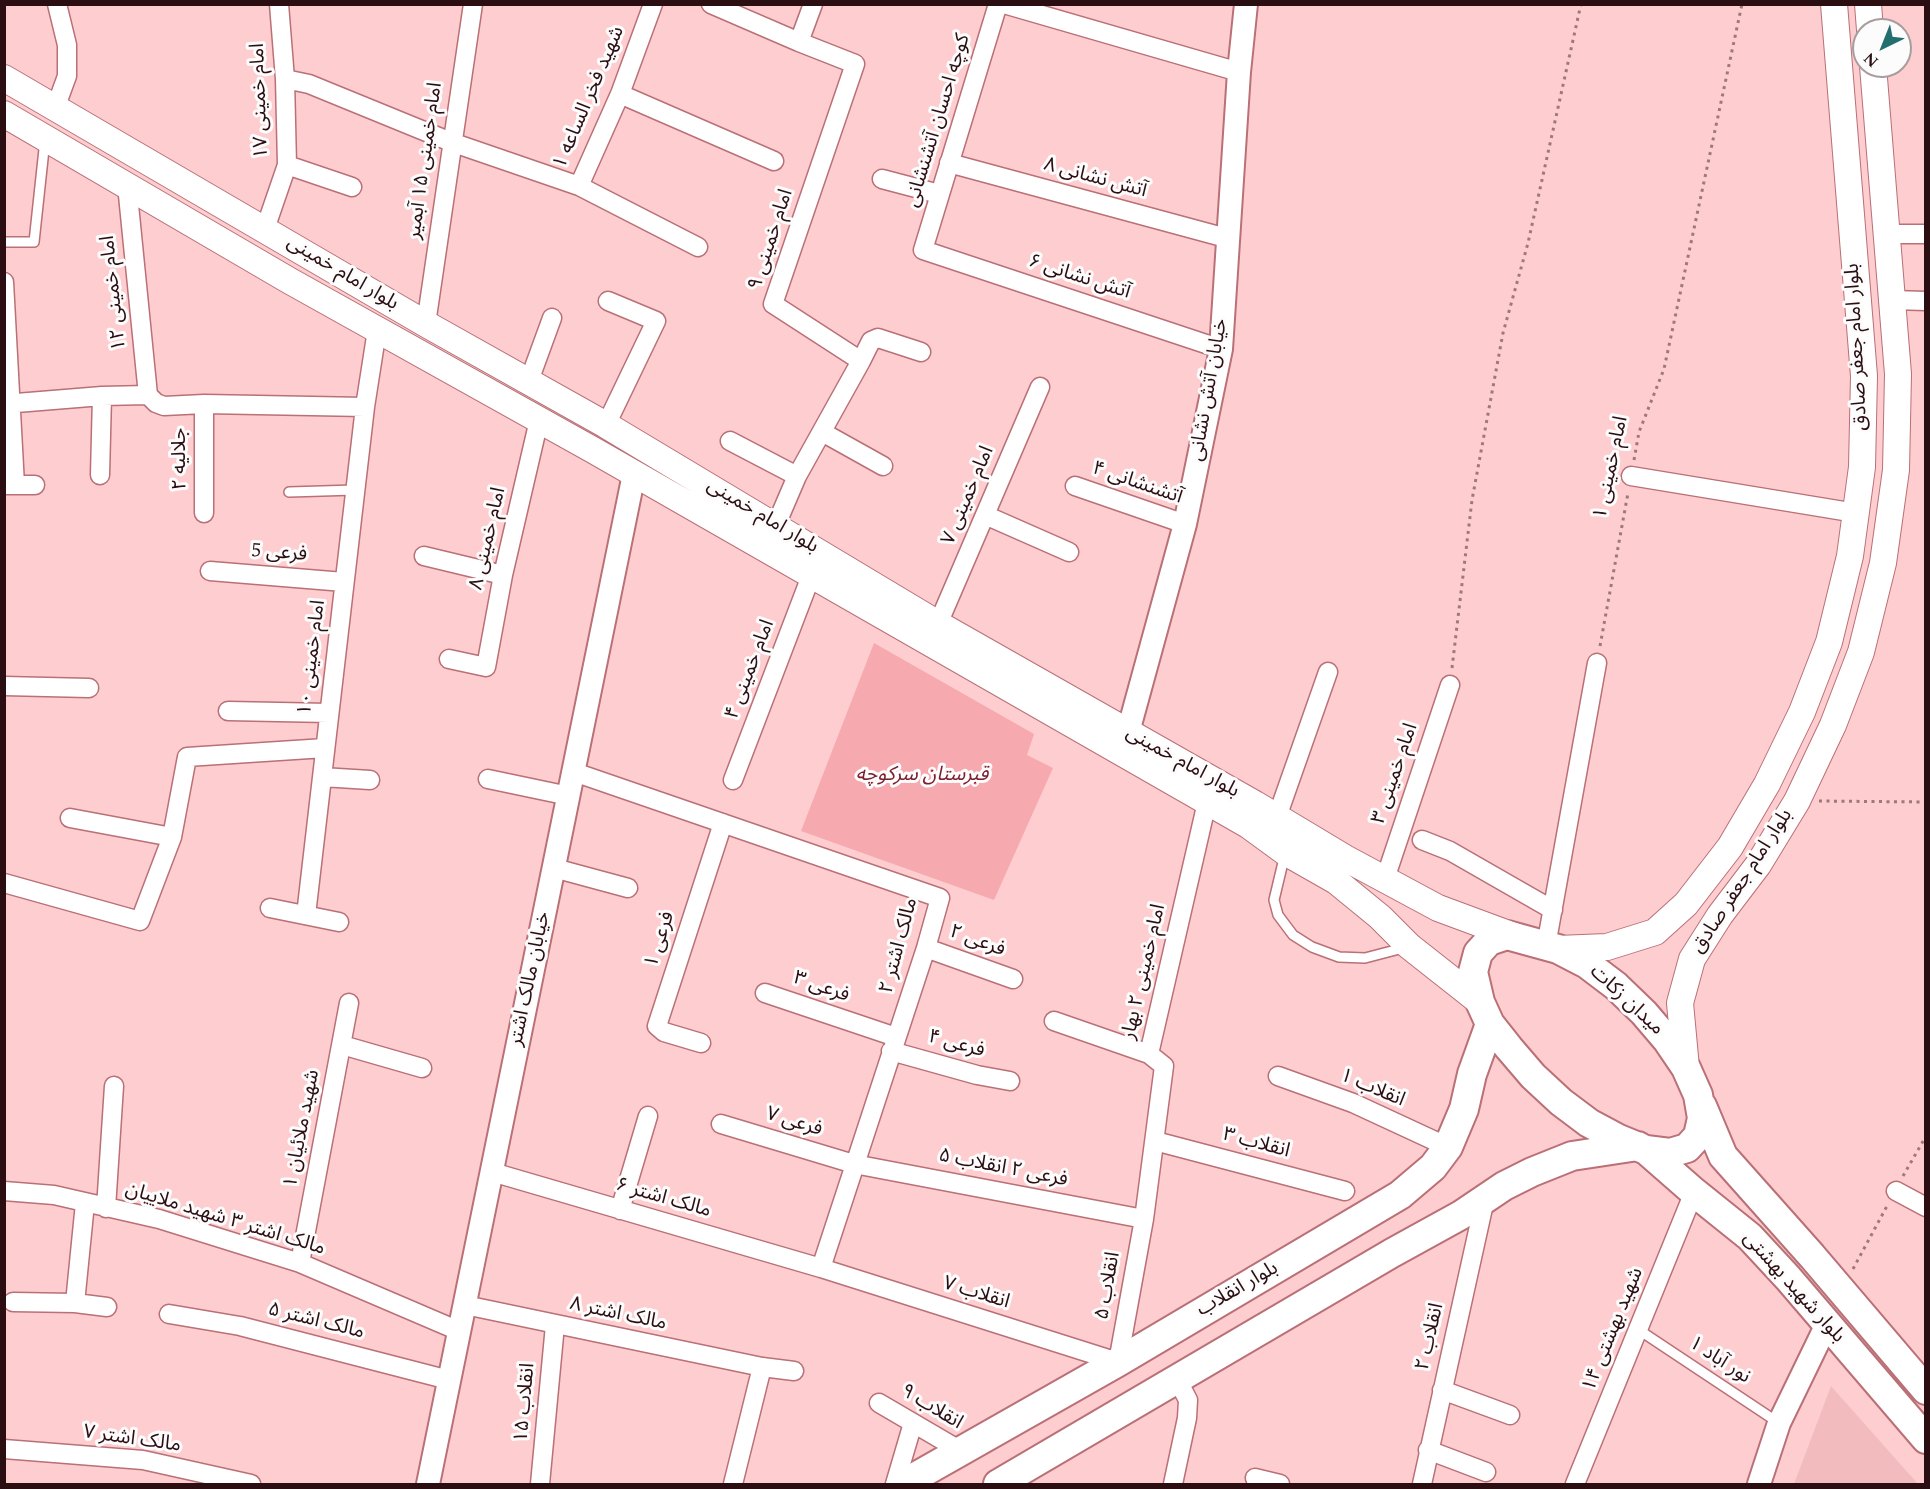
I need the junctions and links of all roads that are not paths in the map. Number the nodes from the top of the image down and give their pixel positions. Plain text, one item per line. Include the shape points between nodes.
1 (57, 4) edge
2 (279, 4) edge
3 (473, 4) edge
4 (653, 4) edge
5 (813, 4) edge
6 (998, 4) edge
7 (1004, 4) edge
8 (1246, 4) edge
9 (1834, 4) edge
10 (716, 5) edge
11 (799, 42) junction
12 (1239, 72) junction
13 (4, 78) edge
14 (1874, 78) edge
15 (285, 79) junction
16 (620, 94) junction
17 (56, 106) junction
18 (4, 114) edge
19 (45, 138) junction
20 (452, 142) junction
21 (774, 161) dead end
22 (1880, 162) junction
23 (950, 163) junction
24 (1847, 164) junction
25 (287, 165) junction
26 (882, 179) dead end
27 (127, 186) junction
28 (579, 186) junction
29 (352, 187) dead end
30 (939, 194) junction
31 (266, 229) junction
32 (1886, 234) junction
33 (1926, 234) edge
34 (1230, 239) junction
35 (4, 242) edge
36 (698, 247) dead end
37 (923, 250) joint
38 (4, 282) edge
39 (1892, 300) junction
40 (1926, 301) edge
41 (608, 302) dead end
42 (552, 318) dead end
43 (426, 324) junction
44 (377, 330) junction
45 (1221, 349) junction
46 (921, 352) dead end
47 (861, 361) junction
48 (529, 381) junction
49 (1040, 387) dead end
50 (148, 395) junction
51 (102, 396) junction
52 (8, 403) edge
53 (204, 404) junction
54 (365, 407) junction
55 (539, 420) junction
56 (606, 425) junction
57 (822, 432) junction
58 (730, 441) dead end
59 (884, 466) dead end
60 (634, 474) junction
61 (99, 475) dead end
62 (797, 476) junction
63 (1631, 476) road end
64 (10, 485) edge
65 (35, 485) dead end
66 (1075, 486) dead end
67 (355, 490) junction
68 (289, 492) dead end
69 (204, 513) dead end
70 (1856, 513) junction
71 (986, 515) junction
72 (1185, 524) junction
73 (776, 525) junction
74 (1069, 552) dead end
75 (424, 556) dead end
76 (210, 571) dead end
77 (503, 575) junction
78 (811, 576) junction
79 (344, 582) junction
80 (938, 624) junction
81 (972, 656) junction
82 (449, 659) dead end
83 (1598, 663) road end
84 (1328, 672) dead end
85 (1450, 685) road end
86 (4, 686) edge
87 (1026, 687) junction
88 (89, 688) dead end
89 (228, 711) dead end
90 (329, 713) junction
91 (1128, 732) junction
92 (325, 748) junction
93 (574, 772) junction
94 (322, 777) junction
95 (488, 779) dead end
96 (370, 780) dead end
97 (733, 780) dead end
98 (569, 796) junction
99 (1207, 802) junction
100 (1277, 817) junction
101 (70, 818) dead end
102 (723, 823) junction
103 (172, 837) junction
104 (1422, 840) dead end
105 (1285, 852) junction
106 (554, 868) junction
107 (1385, 879) junction
108 (4, 883) edge
109 (628, 888) dead end
110 (1693, 896) junction
111 (270, 908) dead end
112 (1553, 910) junction
113 (306, 915) junction
114 (1720, 915) junction
115 (339, 922) dead end
116 (1544, 945) junction
117 (1409, 946) junction
118 (926, 948) junction
119 (1013, 979) dead end
120 (765, 993) dead end
121 (349, 1003) dead end
122 (1485, 1013) junction
123 (1054, 1021) dead end
124 (701, 1043) dead end
125 (894, 1044) junction
126 (342, 1045) junction
127 (1149, 1054) junction
128 (422, 1068) dead end
129 (1686, 1068) junction
130 (1278, 1076) dead end
131 (1010, 1081) dead end
132 (114, 1086) dead end
133 (1698, 1095) junction
134 (648, 1116) dead end
135 (721, 1124) dead end
136 (1155, 1141) junction
137 (1448, 1147) junction
138 (1642, 1148) junction
139 (855, 1164) junction
140 (492, 1172) junction
141 (4, 1191) edge
142 (1345, 1191) dead end
143 (1896, 1191) road end
144 (1694, 1192) junction
145 (1485, 1199) junction
146 (85, 1203) junction
147 (1926, 1207) edge
148 (106, 1208) junction
149 (620, 1210) junction
150 (1144, 1219) junction
151 (300, 1263) junction
152 (821, 1269) junction
153 (1261, 1277) junction
154 (13, 1302) dead end
155 (75, 1303) junction
156 (465, 1305) junction
157 (1210, 1306) junction
158 (107, 1307) dead end
159 (169, 1314) dead end
160 (1287, 1314) junction
161 (1827, 1324) junction
162 (555, 1325) junction
163 (1639, 1330) junction
164 (459, 1331) junction
165 (1234, 1345) junction
166 (1118, 1362) junction
167 (762, 1367) junction
168 (794, 1371) dead end
169 (1177, 1379) junction
170 (449, 1380) junction
171 (1442, 1390) junction
172 (1926, 1390) edge
173 (879, 1403) dead end
174 (1509, 1415) dead end
175 (913, 1423) junction
176 (1779, 1423) junction
177 (1926, 1439) edge
178 (4, 1449) edge
179 (1428, 1450) junction
180 (961, 1451) junction
181 (1486, 1472) dead end
182 (1255, 1478) dead end
183 (251, 1485) edge
184 (428, 1485) edge
185 (540, 1485) edge
186 (733, 1485) edge
187 (895, 1485) edge
188 (903, 1485) edge
189 (998, 1485) edge
190 (1173, 1485) edge
191 (1280, 1485) edge
192 (1422, 1485) edge
193 (1575, 1485) edge
194 (1759, 1485) edge

1 - 17 street via 67,45 67,76
2 - 15 street, امام خمینی ۱۷
3 - 20 street, امام خمینی ۱۵ آبمیر
4 - 16 street, شهید فخر الساعه ۱
5 - 11 street
6 - 23 street, کوچه احسان آتشنشانی
7 - 12 street
8 - 12 street, خیابان آتش نشانی
9 - 24 main road, بلوار امام جعفر صادق
10 - 11 street, امام خمینی ۹
11 - 47 street, امام خمینی ۹ via 855,63 773,304
12 - 34 street, خیابان آتش نشانی
13 - 17 main road, بلوار امام خمینی
14 - 22 main road, بلوار امام جعفر صادق
15 - 20 street, شهید فخر الساعه ۱ via 321,88
15 - 25 street, امام خمینی ۱۷
16 - 21 street
16 - 28 street, شهید فخر الساعه ۱
17 - 31 main road, بلوار امام خمینی
18 - 19 main road, بلوار امام خمینی
19 - 27 main road, بلوار امام خمینی
19 - 35 lane via 34,242
20 - 28 street, شهید فخر الساعه ۱
20 - 43 street, امام خمینی ۱۵ آبمیر
22 - 24 main road
22 - 32 main road, بلوار امام جعفر صادق
23 - 30 street, کوچه احسان آتشنشانی
23 - 34 street, آتش نشانی ۸
24 - 70 main road, بلوار امام جعفر صادق via 1864,375 1862,467
25 - 29 street
25 - 31 street, امام خمینی ۱۷
26 - 30 street
27 - 44 main road, بلوار امام خمینی
27 - 50 street, امام خمینی ۱۲
28 - 36 street
30 - 37 street, کوچه احسان آتشنشانی
31 - 43 main road, بلوار امام خمینی
32 - 33 street
32 - 39 main road, بلوار امام جعفر صادق
34 - 45 street, خیابان آتش نشانی
37 - 45 street, آتش نشانی ۶
38 - 52 street
39 - 40 street
39 - 114 main road, بلوار امام جعفر صادق via 1898,374 1896,470 1883,563 1861,652 1833,725 1797,801 1758,865
41 - 56 street via 656,321
42 - 48 street
43 - 48 main road, بلوار امام خمینی
44 - 54 street, امام خمینی ۱۰
44 - 55 main road, بلوار امام خمینی
45 - 72 street, خیابان آتش نشانی
46 - 47 street via 878,338 872,341
47 - 57 street
48 - 56 main road, بلوار امام خمینی
49 - 71 street, امام خمینی ۷
50 - 51 street
50 - 53 street via 164,406
51 - 52 street
51 - 61 street
52 - 64 street
53 - 54 street
53 - 69 street, جلالیه ۲
54 - 67 street, امام خمینی ۱۰
55 - 60 main road, بلوار امام خمینی
55 - 77 street, امام خمینی ۸
56 - 73 main road, بلوار امام خمینی
57 - 59 street
57 - 62 street
58 - 62 street
60 - 78 main road, بلوار امام خمینی
60 - 93 street, خیابان مالک اشتر
62 - 73 street
63 - 70 street
64 - 65 street
66 - 72 street, آتشنشانی ۴
67 - 68 lane
67 - 79 street, امام خمینی ۱۰
70 - 110 main road, بلوار امام جعفر صادق via 1850,556 1828,642 1802,712 1730,847
71 - 74 street
71 - 80 street, امام خمینی ۷
72 - 91 street, خیابان آتش نشانی
73 - 80 main road, بلوار امام خمینی
75 - 77 street
76 - 79 street, فرعی 5
77 - 82 street, امام خمینی ۸ via 486,667
78 - 81 main road, بلوار امام خمینی
78 - 97 street, امام خمینی ۴
79 - 90 street, امام خمینی ۱۰
80 - 81 main road, بلوار امام خمینی
81 - 87 main road, بلوار امام خمینی
83 - 112 street
84 - 100 street
85 - 107 street, امام خمینی ۳
86 - 88 street
87 - 91 main road, بلوار امام خمینی
87 - 99 main road, بلوار امام خمینی
89 - 90 street
90 - 92 street, امام خمینی ۱۰
91 - 100 main road, بلوار امام خمینی
92 - 94 street, امام خمینی ۱۰
92 - 103 street via 186,757
93 - 98 street, خیابان مالک اشتر
93 - 102 street, مالک اشتر ۲
94 - 96 street
94 - 113 street, امام خمینی ۱۰
95 - 98 street
98 - 106 street, خیابان مالک اشتر
99 - 105 main road, بلوار امام خمینی
99 - 127 street, امام خمینی ۲ بهار
100 - 107 main road, بلوار امام خمینی
101 - 103 street
102 - 118 street, مالک اشتر ۲ via 940,898
102 - 124 street, فرعی ۱ via 657,1026 664,1032
103 - 108 street via 141,921
104 - 112 street via 1450,851
105 - 117 main road, بلوار امام خمینی via 1336,881
105 - 117 lane via 1274,900 1278,915 1293,935 1339,957 1365,958
106 - 109 street
106 - 140 street, خیابان مالک اشتر
107 - 116 main road, بلوار امام خمینی via 1438,908
110 - 114 main road via 1693,906 1700,915
110 - 116 main road, بلوار امام جعفر صادق via 1655,932 1607,947
111 - 113 street
112 - 116 street
113 - 115 street
114 - 129 main road, بلوار امام جعفر صادق via 1692,959 1680,1003
116 - 122 main road, میدان زکات via 1507,935 1489,941 1478,953 1473,972
116 - 129 main road, میدان زکات via 1587,964 1616,986 1644,1013
117 - 122 main road, بلوار امام خمینی
118 - 119 street, فرعی ۲
118 - 125 street, مالک اشتر ۲
120 - 125 street, فرعی ۳
121 - 126 street, شهید ملائیان ۱
122 - 137 main road, بلوار انقلاب via 1464,1109
122 - 138 main road, میدان زکات via 1533,1076 1561,1102 1589,1123
123 - 127 street
125 - 131 street, فرعی ۴ via 977,1075
125 - 139 street, مالک اشتر ۲
126 - 128 street
126 - 151 street, شهید ملائیان ۱
127 - 136 street, امام خمینی ۲ بهار via 1164,1066
129 - 133 main road, میدان زکات
130 - 137 street, انقلاب ۱ via 1353,1104
132 - 148 street
133 - 138 main road, میدان زکات via 1702,1118 1698,1136 1687,1148 1670,1153
133 - 172 main road, بلوار شهید بهشتی via 1724,1156
134 - 149 street
135 - 139 street, فرعی ۷
136 - 142 street, انقلاب ۳
136 - 150 street, امام خمینی ۲ بهار
137 - 153 main road, بلوار انقلاب via 1433,1167 1400,1195
138 - 144 main road, بلوار شهید بهشتی
138 - 145 main road via 1572,1156 1532,1172
139 - 150 street, فرعی ۲ انقلاب ۵
139 - 152 street, مالک اشتر ۲
140 - 149 street, مالک اشتر ۶
140 - 156 street, خیابان مالک اشتر
141 - 146 street, مالک اشتر ۳ شهید ملاییان via 54,1195
143 - 147 street
144 - 161 main road, بلوار شهید بهشتی via 1750,1237
144 - 163 street, شهید بهشتی ۱۴
145 - 160 main road
145 - 171 street, انقلاب ۲
146 - 148 street, مالک اشتر ۳ شهید ملاییان
146 - 155 street
148 - 151 street, مالک اشتر ۳ شهید ملاییان via 159,1219
149 - 152 street, مالک اشتر ۶
150 - 166 street, انقلاب ۵
151 - 164 street, مالک اشتر ۳ شهید ملاییان
152 - 166 street, انقلاب ۷
153 - 157 main road, بلوار انقلاب
153 - 160 main road via 1254,1299 1263,1312
154 - 155 street
155 - 158 street
156 - 162 street, مالک اشتر ۸
156 - 164 street, خیابان مالک اشتر
157 - 165 main road via 1234,1312 1243,1329
157 - 166 main road, بلوار انقلاب
159 - 170 street, مالک اشتر ۵ via 240,1326
160 - 165 main road
161 - 176 street
161 - 177 main road, بلوار شهید بهشتی
162 - 167 street, مالک اشتر ۸
162 - 185 street, انقلاب ۱۵
163 - 176 lane, نور آباد ۱
163 - 193 street, شهید بهشتی ۱۴
164 - 170 street, خیابان مالک اشتر
165 - 169 main road
166 - 180 main road, بلوار انقلاب
167 - 168 street, مالک اشتر ۸
167 - 186 street
169 - 189 main road
169 - 190 street via 1188,1400
170 - 184 street, خیابان مالک اشتر
171 - 174 street
171 - 179 street, انقلاب ۲
173 - 175 street, انقلاب ۹
175 - 180 street, انقلاب ۹
175 - 187 street
176 - 194 street
178 - 183 street, مالک اشتر ۷ via 143,1460
179 - 181 street
179 - 192 street, انقلاب ۲
180 - 188 main road, بلوار انقلاب
182 - 191 street

